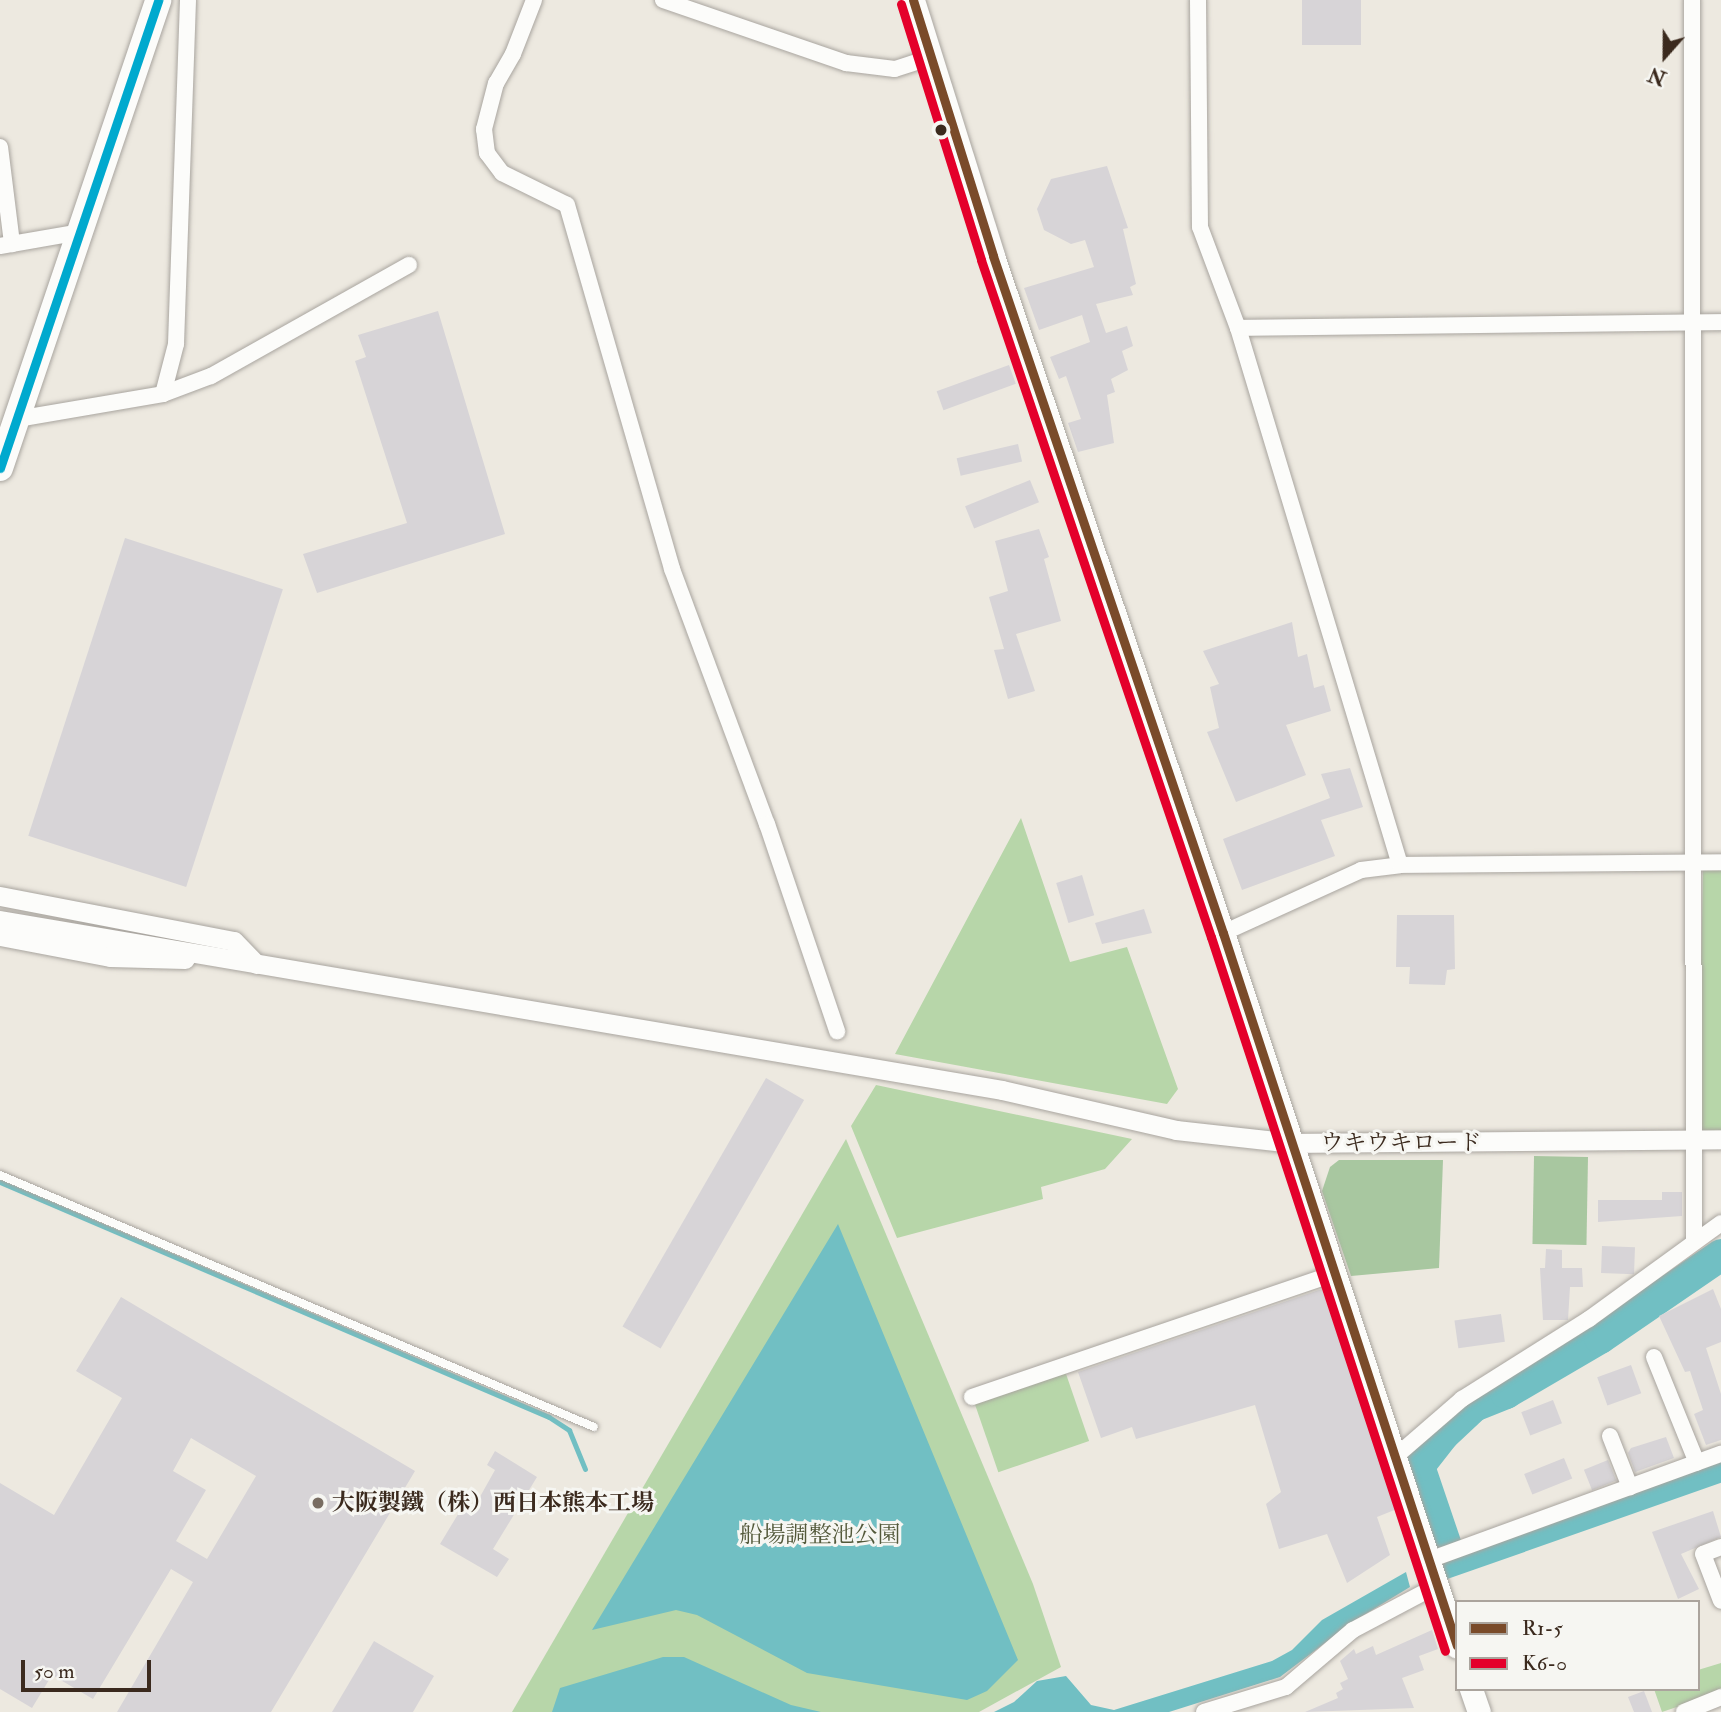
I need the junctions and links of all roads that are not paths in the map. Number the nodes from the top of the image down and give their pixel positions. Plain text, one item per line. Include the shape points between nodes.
1 (158, 0) edge
2 (188, 0) edge
3 (534, 0) edge
4 (663, 0) edge
5 (913, 0) edge
6 (1198, 0) edge
7 (1692, 0) edge
8 (929, 58) junction
9 (0, 147) edge
10 (80, 232) junction
11 (6, 245) edge
12 (409, 265) dead end
13 (1691, 322) junction
14 (1721, 322) edge
15 (1238, 328) junction
16 (163, 394) junction
17 (17, 419) junction
18 (0, 468) edge
19 (1721, 862) edge
20 (1697, 863) junction
21 (1400, 865) junction
22 (0, 896) edge
23 (0, 920) edge
24 (1223, 933) junction
25 (0, 936) edge
26 (207, 955) junction
27 (256, 964) junction
28 (837, 1031) dead end
29 (1721, 1139) edge
30 (1692, 1141) junction
31 (1293, 1143) junction
32 (0, 1175) edge
33 (1721, 1223) edge
34 (1694, 1241) junction
35 (1333, 1274) junction
36 (1654, 1357) dead end
37 (972, 1398) dead end
38 (594, 1427) dead end
39 (1610, 1436) dead end
40 (1721, 1454) edge
41 (1395, 1457) junction
42 (1697, 1463) junction
43 (1630, 1487) junction
44 (1721, 1547) edge
45 (1429, 1560) junction
46 (1436, 1586) junction
47 (1721, 1601) edge
48 (1455, 1641) edge
49 (1472, 1691) edge
50 (1721, 1697) edge
51 (1204, 1712) edge
52 (1479, 1712) edge
53 (1684, 1712) edge

1 - 10 main road
2 - 16 street via 176,344
3 - 28 street via 496,83 484,130 487,153 502,173 567,205 672,569 772,836
4 - 8 street via 846,63 895,69
5 - 8 main road
6 - 15 street via 1200,227
7 - 13 street
8 - 24 main road
9 - 11 street
10 - 11 street
10 - 17 main road
12 - 16 street via 211,376
13 - 14 street
13 - 15 street
13 - 20 street
15 - 21 street
16 - 17 street
17 - 18 main road
19 - 20 street
20 - 21 street
20 - 30 street
21 - 24 street via 1361,870
22 - 27 street via 234,941
23 - 26 street, ウキウキロード
24 - 31 main road
25 - 26 street via 110,957 173,962
26 - 27 street, ウキウキロード
27 - 31 street, ウキウキロード via 1002,1090 1176,1130
29 - 30 street, ウキウキロード
30 - 31 street, ウキウキロード
30 - 34 street
31 - 35 main road
32 - 38 lane
33 - 34 street
34 - 41 street via 1589,1319 1462,1399
35 - 37 street
35 - 41 main road
36 - 42 street
39 - 43 street
40 - 42 street
41 - 45 main road
42 - 43 street
43 - 45 street
44 - 47 street via 1703,1554
45 - 46 main road
46 - 48 main road
46 - 51 street via 1353,1630 1286,1687
49 - 52 main road
50 - 53 street

